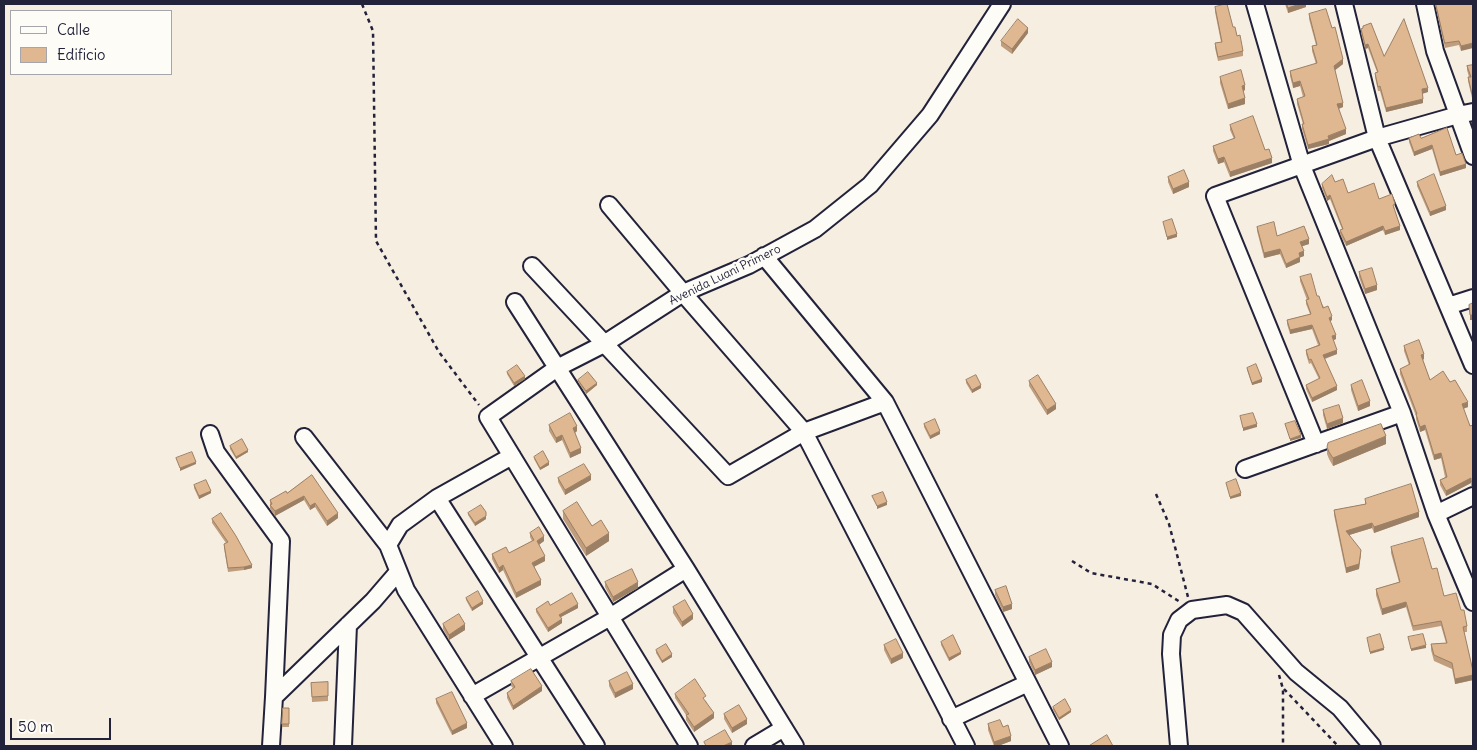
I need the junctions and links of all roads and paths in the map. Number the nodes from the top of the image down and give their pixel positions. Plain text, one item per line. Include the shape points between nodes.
1 (362, 4) edge
2 (1002, 4) edge
3 (1254, 4) edge
4 (1344, 4) edge
5 (1425, 4) edge
6 (1466, 113) edge
7 (1378, 138) junction
8 (1473, 156) edge
9 (1302, 166) junction
10 (609, 205) dead end
11 (764, 256) junction
12 (532, 266) dead end
13 (683, 293) junction
14 (1473, 298) edge
15 (515, 302) dead end
16 (1448, 306) junction
17 (604, 344) junction
18 (1473, 365) edge
19 (557, 368) junction
20 (885, 402) junction
21 (1402, 413) junction
22 (488, 417) junction
23 (804, 432) junction
24 (210, 434) dead end
25 (304, 437) dead end
26 (1316, 444) junction
27 (512, 456) junction
28 (1245, 469) dead end
29 (1156, 494) dead end
30 (1473, 496) edge
31 (437, 498) junction
32 (1436, 514) junction
33 (388, 545) junction
34 (1072, 561) dead end
35 (686, 569) junction
36 (398, 572) junction
37 (1473, 602) edge
38 (1192, 610) junction
39 (610, 617) junction
40 (348, 625) junction
41 (540, 658) junction
42 (1278, 672) dead end
43 (1028, 683) junction
44 (1283, 689) junction
45 (274, 696) junction
46 (472, 696) junction
47 (951, 719) junction
48 (784, 728) junction
49 (271, 746) edge
50 (343, 746) edge
51 (504, 746) edge
52 (596, 746) edge
53 (689, 746) edge
54 (754, 746) edge
55 (795, 746) edge
56 (966, 746) edge
57 (1060, 746) edge
58 (1179, 746) edge
59 (1283, 746) edge
60 (1338, 746) edge
61 (1372, 746) edge

1 - 22 path via 372,31 376,241 439,352
2 - 11 street, Avenida Luani Primero via 930,115 870,185 815,229
3 - 9 street
4 - 7 street
5 - 6 street via 1434,51
6 - 7 street
6 - 8 street
7 - 9 street
7 - 16 street
9 - 21 street
9 - 26 street via 1215,196
10 - 13 street
11 - 13 street, Avenida Luani Primero
11 - 20 street
12 - 17 street
13 - 17 street, Avenida Luani Primero
13 - 23 street
14 - 16 street
15 - 19 street
16 - 18 street
17 - 19 street, Avenida Luani Primero
17 - 23 street via 728,476
19 - 22 street, Avenida Luani Primero
19 - 35 street
20 - 23 street
20 - 43 street
21 - 26 street
21 - 32 street
22 - 27 street
23 - 47 street
24 - 45 street via 216,452 281,541
25 - 33 street
26 - 28 street
27 - 31 street
27 - 39 street
29 - 38 path via 1170,524
30 - 32 street
31 - 33 street via 400,525
31 - 41 street
32 - 37 street
33 - 36 street
34 - 38 path via 1091,573 1152,584
35 - 39 street
35 - 48 street
36 - 40 street
36 - 46 street
38 - 58 street via 1178,620 1172,635
38 - 61 street via 1226,605 1243,612 1296,672 1340,708
39 - 41 street
39 - 53 street
40 - 45 street
40 - 50 street
41 - 46 street
41 - 52 street
42 - 44 path
43 - 47 street
43 - 57 street
44 - 59 path
44 - 60 path
45 - 49 street
46 - 51 street
47 - 56 street
48 - 54 street
48 - 55 street

